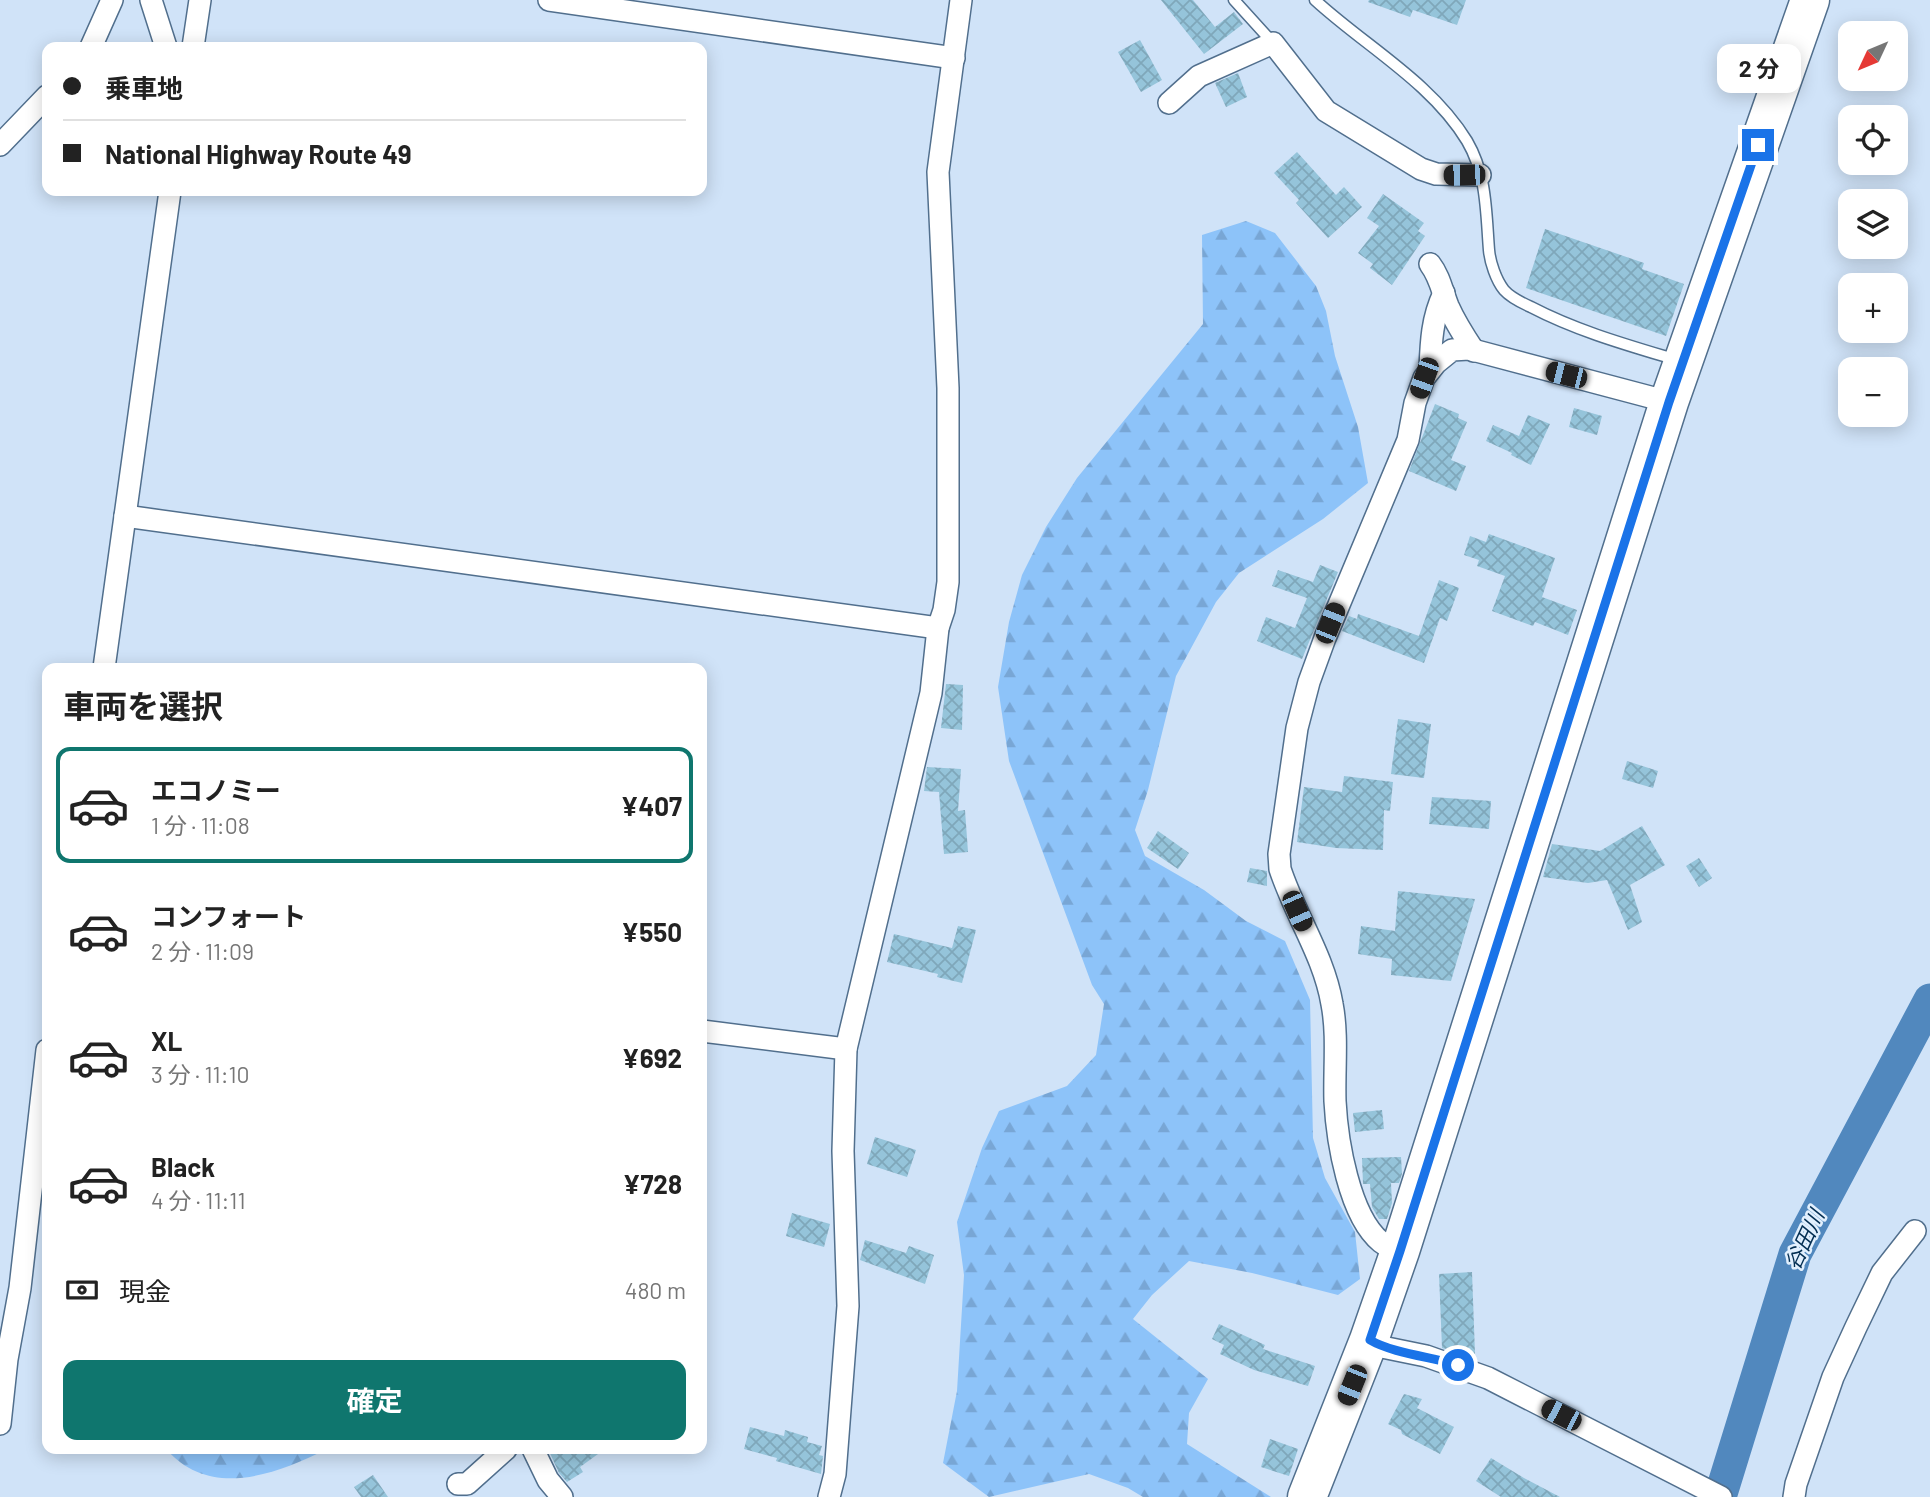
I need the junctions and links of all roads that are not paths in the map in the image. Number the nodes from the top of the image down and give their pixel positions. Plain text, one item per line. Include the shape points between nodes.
1 (112, 0) edge
2 (151, 0) edge
3 (200, 0) edge
4 (549, 0) edge
5 (961, 0) edge
6 (1234, 0) edge
7 (1315, 0) edge
8 (1810, 0) edge
9 (93, 42) edge
10 (164, 42) edge
11 (194, 42) edge
12 (1273, 43) junction
13 (954, 58) junction
14 (42, 101) edge
15 (1169, 103) dead end
16 (0, 145) edge
17 (1480, 174) junction
18 (169, 196) edge
19 (1430, 264) dead end
20 (1444, 293) junction
21 (1474, 351) junction
22 (1683, 362) junction
23 (1430, 369) junction
24 (1669, 402) junction
25 (125, 516) junction
26 (938, 628) junction
27 (105, 663) edge
28 (707, 1032) edge
29 (846, 1049) junction
30 (42, 1094) edge
31 (1915, 1230) dead end
32 (1400, 1251) junction
33 (1370, 1340) junction
34 (0, 1424) edge
35 (500, 1454) edge
36 (535, 1454) edge
37 (458, 1484) dead end
38 (562, 1497) edge
39 (829, 1497) edge
40 (1307, 1497) edge
41 (1721, 1497) edge
42 (1794, 1497) edge

1 - 9 street
2 - 10 street
3 - 11 street
4 - 13 street
5 - 13 street
6 - 12 lane
7 - 17 lane via 1451,119
8 - 22 highway
12 - 15 street via 1199,76
12 - 17 street via 1316,101 1336,118 1421,169 1436,174
13 - 26 street via 938,172 948,388 948,582
14 - 16 street
17 - 22 lane via 1489,253 1504,290 1562,323
18 - 25 street
19 - 20 street
20 - 21 street
20 - 23 street via 1432,327
21 - 23 street via 1452,350
21 - 24 street
22 - 24 highway
23 - 32 street via 1415,403 1408,440 1309,682 1297,728 1279,854 1284,881 1324,970 1332,1005 1335,1103 1349,1186 1380,1241
24 - 32 highway
25 - 26 street
25 - 27 street
26 - 29 street via 931,693
28 - 29 street
29 - 39 street via 843,1151 848,1306 835,1474
30 - 34 street
31 - 42 street via 1882,1273 1833,1377
32 - 33 highway
33 - 40 highway
33 - 41 street via 1488,1378
35 - 37 street via 467,1484
36 - 38 street

